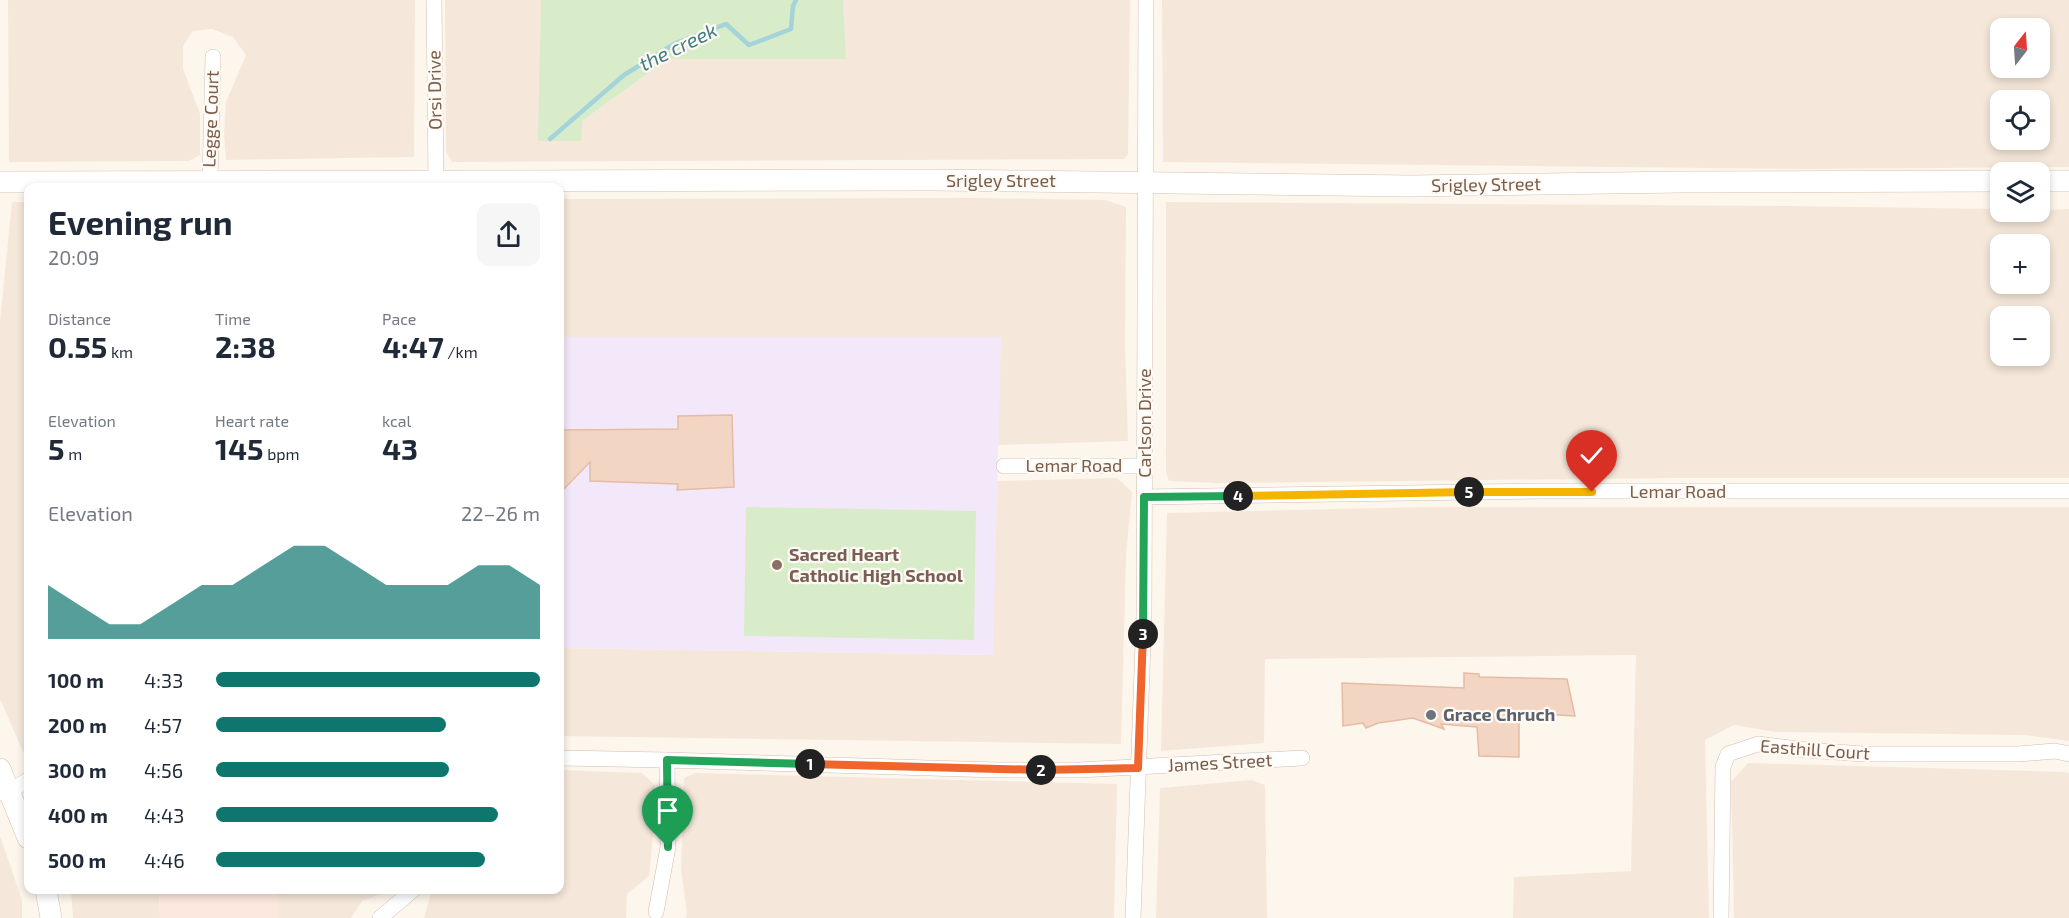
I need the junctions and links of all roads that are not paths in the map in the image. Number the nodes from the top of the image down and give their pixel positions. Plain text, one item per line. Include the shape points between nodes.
1 (434, 0) edge
2 (1146, 0) edge
3 (213, 57) dead end
4 (210, 180) junction
5 (436, 181) junction
6 (2050, 181) edge
7 (2069, 181) edge
8 (0, 182) edge
9 (1145, 182) junction
10 (1990, 182) edge
11 (315, 183) edge
12 (379, 183) edge
13 (1004, 466) dead end
14 (1144, 466) junction
15 (2069, 491) edge
16 (1144, 497) junction
17 (2069, 754) edge
18 (564, 758) edge
19 (1302, 758) dead end
20 (667, 760) junction
21 (1138, 768) junction
22 (0, 769) edge
23 (13, 788) edge
24 (24, 825) edge
25 (47, 894) edge
26 (408, 894) edge
27 (656, 912) dead end
28 (51, 918) edge
29 (380, 918) edge
30 (1133, 918) edge
31 (1721, 918) edge

1 - 5 street, Orsi Drive
2 - 9 street, Carlson Drive
3 - 4 street, Legge Court
4 - 8 street, Srigley Street
4 - 11 street, Srigley Street
5 - 9 street, Srigley Street
5 - 12 street, Srigley Street
6 - 7 street
9 - 10 street, Srigley Street via 1411,186
9 - 14 street, Carlson Drive
13 - 14 street, Lemar Road
14 - 16 street, Carlson Drive
15 - 16 street, Lemar Road via 1542,491
16 - 21 street, Carlson Drive
17 - 31 street, Easthill Court via 1864,754 1758,744 1737,749 1728,754 1722,767
18 - 20 street, James Street
19 - 21 street, James Street
20 - 21 street, James Street via 997,770
20 - 27 street via 668,847
21 - 30 street, Carlson Drive
22 - 23 street
23 - 24 street
25 - 28 street
26 - 29 street

